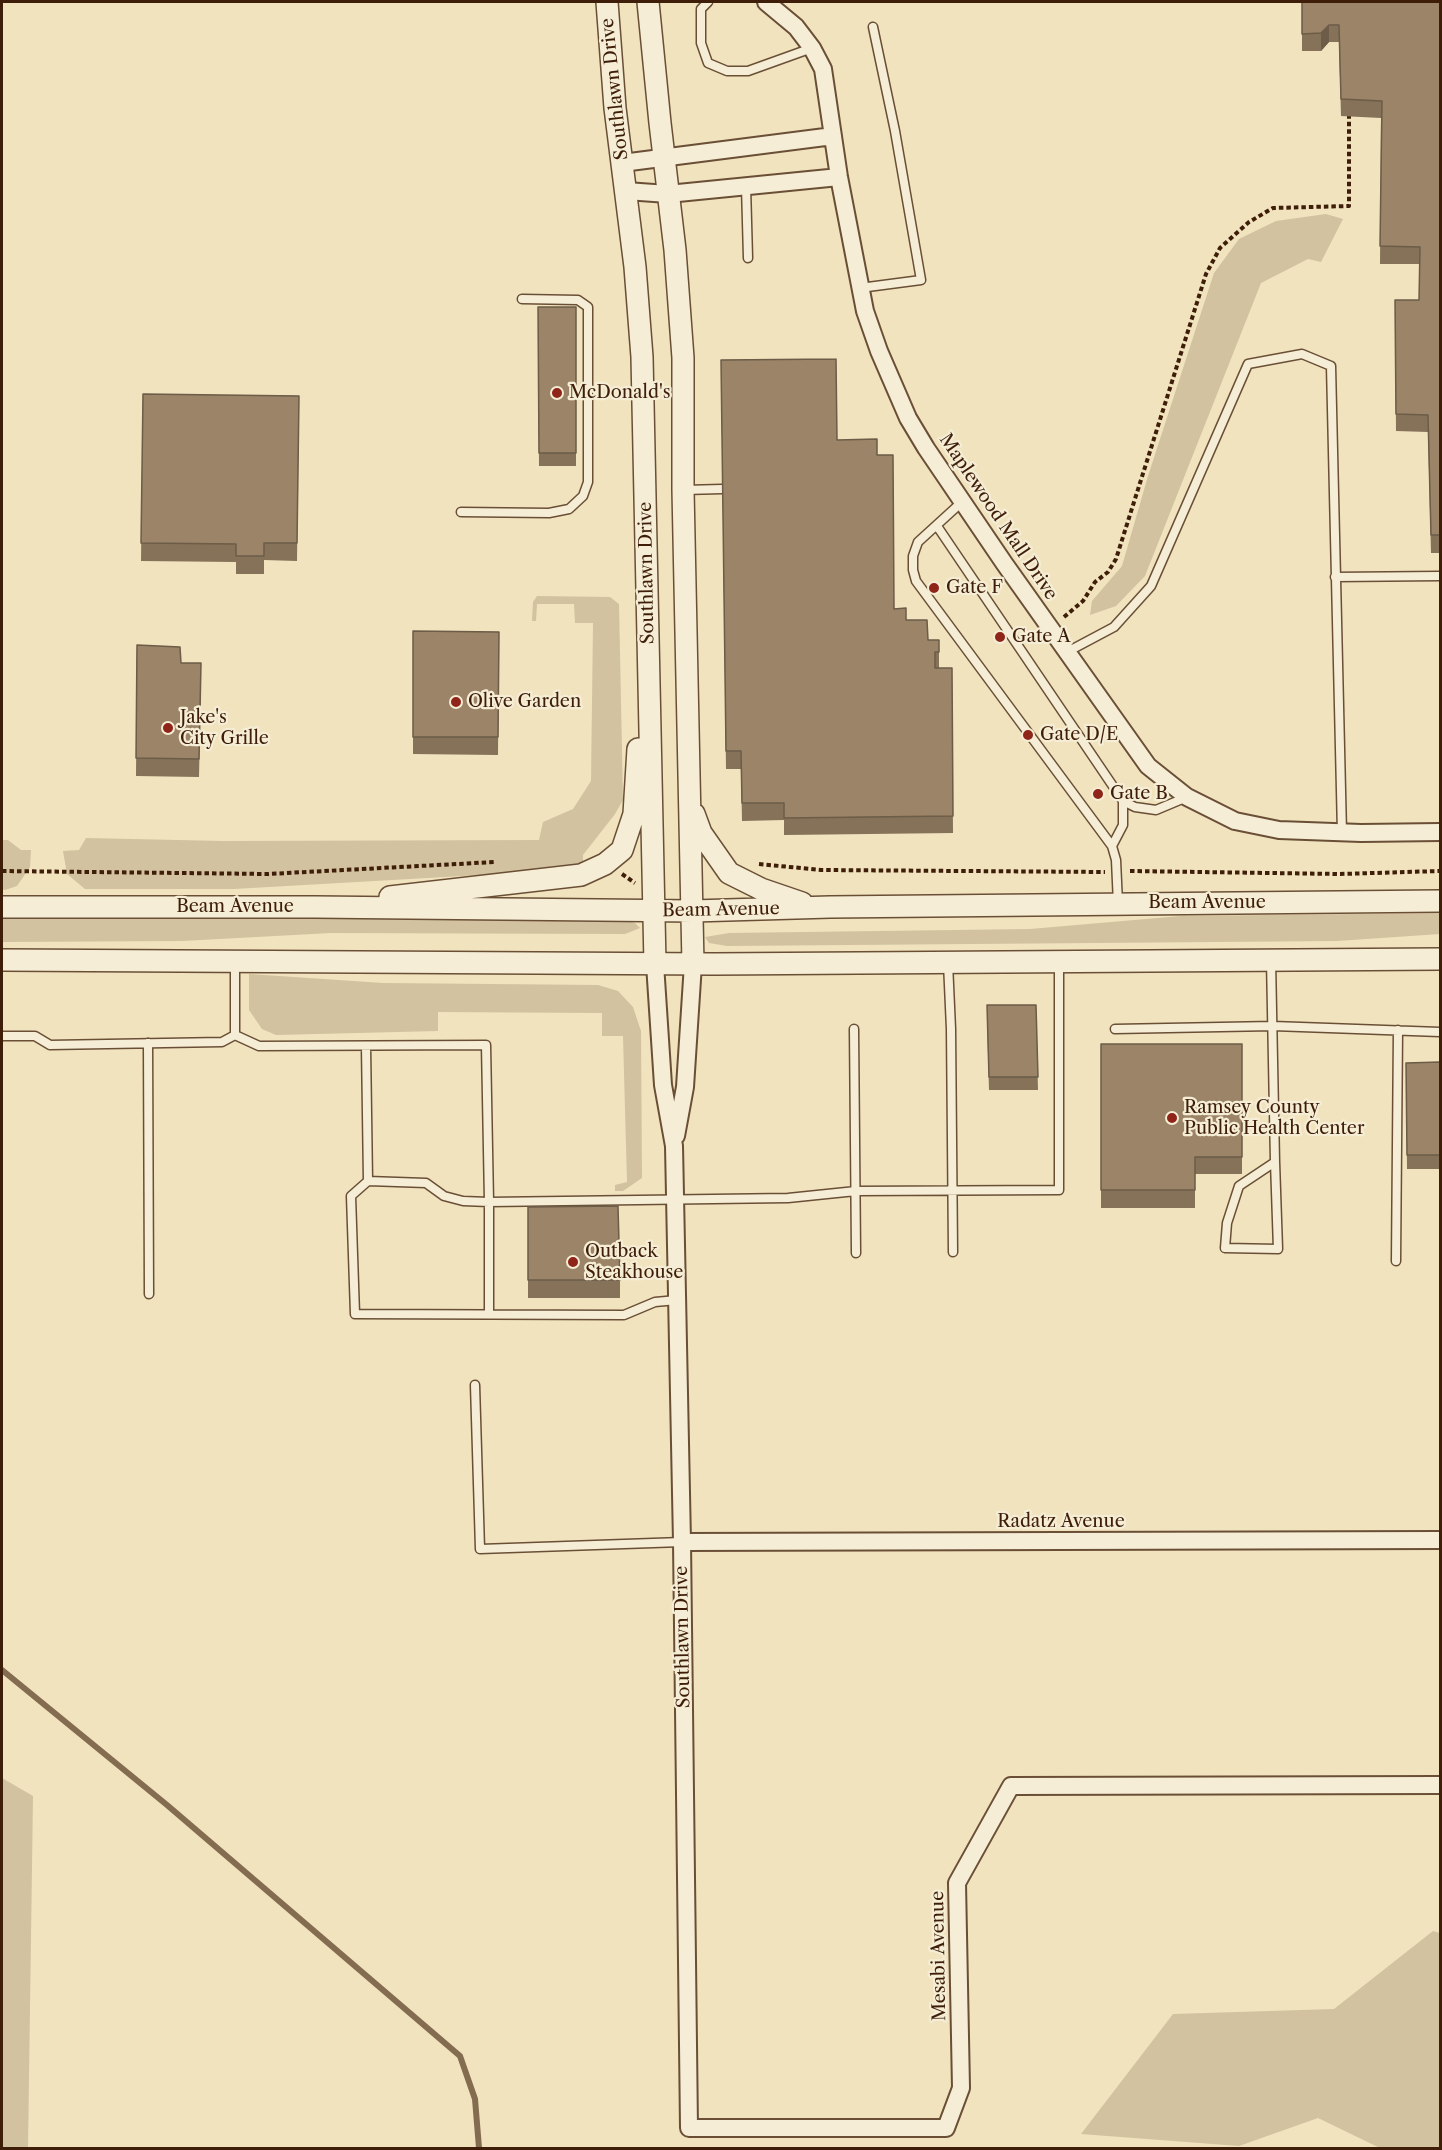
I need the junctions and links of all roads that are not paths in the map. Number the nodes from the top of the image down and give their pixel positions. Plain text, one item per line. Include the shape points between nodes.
1 (607, 2) edge
2 (648, 2) edge
3 (708, 2) edge
4 (766, 2) edge
5 (873, 27) dead end
6 (812, 48) junction
7 (833, 136) junction
8 (664, 159) junction
9 (622, 163) junction
10 (839, 177) junction
11 (746, 186) junction
12 (626, 191) junction
13 (668, 194) junction
14 (748, 258) dead end
15 (860, 288) junction
16 (522, 299) dead end
17 (723, 489) edge
18 (683, 490) junction
19 (963, 501) junction
20 (461, 512) dead end
21 (937, 526) junction
22 (1440, 576) edge
23 (1335, 577) junction
24 (1067, 652) junction
25 (649, 677) junction
26 (1187, 797) junction
27 (1123, 801) junction
28 (690, 804) junction
29 (1440, 831) edge
30 (1342, 833) junction
31 (1112, 846) junction
32 (1440, 901) edge
33 (1118, 904) junction
34 (2, 907) edge
35 (315, 907) junction
36 (814, 908) junction
37 (654, 911) junction
38 (693, 911) junction
39 (1440, 958) edge
40 (2, 960) edge
41 (1271, 960) junction
42 (235, 961) junction
43 (1059, 961) junction
44 (948, 962) junction
45 (655, 964) junction
46 (693, 964) junction
47 (1273, 1026) junction
48 (854, 1029) dead end
49 (1115, 1029) dead end
50 (1398, 1030) junction
51 (1440, 1032) edge
52 (235, 1035) junction
53 (2, 1036) edge
54 (148, 1043) junction
55 (366, 1046) junction
56 (674, 1146) junction
57 (1275, 1162) junction
58 (368, 1180) junction
59 (953, 1190) junction
60 (856, 1191) junction
61 (675, 1200) junction
62 (489, 1202) junction
63 (953, 1252) dead end
64 (856, 1253) dead end
65 (1396, 1261) dead end
66 (149, 1294) dead end
67 (677, 1300) junction
68 (489, 1313) junction
69 (476, 1385) dead end
70 (1440, 1540) edge
71 (682, 1542) junction
72 (1440, 1785) edge
73 (688, 2128) joint

1 - 9 street, Southlawn Drive
2 - 8 street, Southlawn Drive
3 - 6 lane via 701,9 701,43 708,63 727,71 748,71
4 - 6 street, Maplewood Mall Drive via 796,27
5 - 15 lane via 921,280
6 - 7 street, Maplewood Mall Drive via 824,69
7 - 8 street
7 - 10 street, Maplewood Mall Drive
8 - 9 street
8 - 13 street, Southlawn Drive
9 - 12 street, Southlawn Drive
10 - 11 street
10 - 15 street, Maplewood Mall Drive
11 - 13 street
11 - 14 lane
12 - 13 street
12 - 25 street, Southlawn Drive via 642,357
13 - 18 street, Southlawn Drive via 683,358
15 - 19 street, Maplewood Mall Drive via 876,344 897,396 926,448
16 - 20 lane via 578,300 588,307 588,482 583,496 569,509 549,513
17 - 18 lane
18 - 28 street, Southlawn Drive
19 - 21 lane
19 - 24 street, Maplewood Mall Drive
21 - 27 lane
21 - 31 lane via 918,542 913,563 916,581
22 - 23 lane
23 - 24 lane via 1331,366 1302,354 1248,364 1151,586 1114,627
23 - 30 lane
24 - 26 street, Maplewood Mall Drive via 1148,766
25 - 35 street via 634,814 622,850 605,864 581,875
25 - 37 street, Southlawn Drive
26 - 27 lane via 1156,810
26 - 30 street, Maplewood Mall Drive via 1235,821 1279,830
27 - 31 lane via 1123,825
28 - 36 street via 701,833 729,873
28 - 38 street, Southlawn Drive
29 - 30 street, Maplewood Mall Drive
31 - 33 lane
32 - 33 street, Beam Avenue
33 - 36 street, Beam Avenue
34 - 35 street, Beam Avenue
35 - 37 street, Beam Avenue
36 - 38 street, Beam Avenue
37 - 38 street, Beam Avenue
37 - 45 street, Southlawn Drive
38 - 46 street, Southlawn Drive
39 - 41 street
40 - 42 street
41 - 43 street
41 - 47 lane
42 - 45 street
42 - 52 lane
43 - 44 street
43 - 59 lane via 1059,1190
44 - 46 street
44 - 59 lane
45 - 46 street
45 - 56 street, Southlawn Drive via 663,1085
46 - 56 street, Southlawn Drive via 685,1087
47 - 49 lane
47 - 50 lane
47 - 57 lane
48 - 60 lane
50 - 51 lane
50 - 65 lane
52 - 54 lane via 222,1042
52 - 55 lane via 259,1046
53 - 54 lane via 35,1036 50,1045
54 - 66 lane
55 - 58 lane
55 - 62 lane via 486,1045
56 - 61 street, Southlawn Drive
57 - 57 lane via 1239,1186 1227,1223 1225,1248 1278,1249
58 - 62 lane via 426,1183 444,1196 463,1202
58 - 68 lane via 351,1196 355,1314
59 - 60 lane
59 - 63 lane
60 - 61 lane via 788,1198
60 - 64 lane
61 - 62 lane
61 - 67 street, Southlawn Drive
62 - 68 lane
67 - 68 lane via 654,1302 624,1315
67 - 71 street, Southlawn Drive
69 - 71 lane via 480,1549
70 - 71 street, Radatz Avenue
71 - 73 street, Southlawn Drive
72 - 73 street, Mesabi Avenue via 1011,1786 957,1883 961,2088 946,2128

